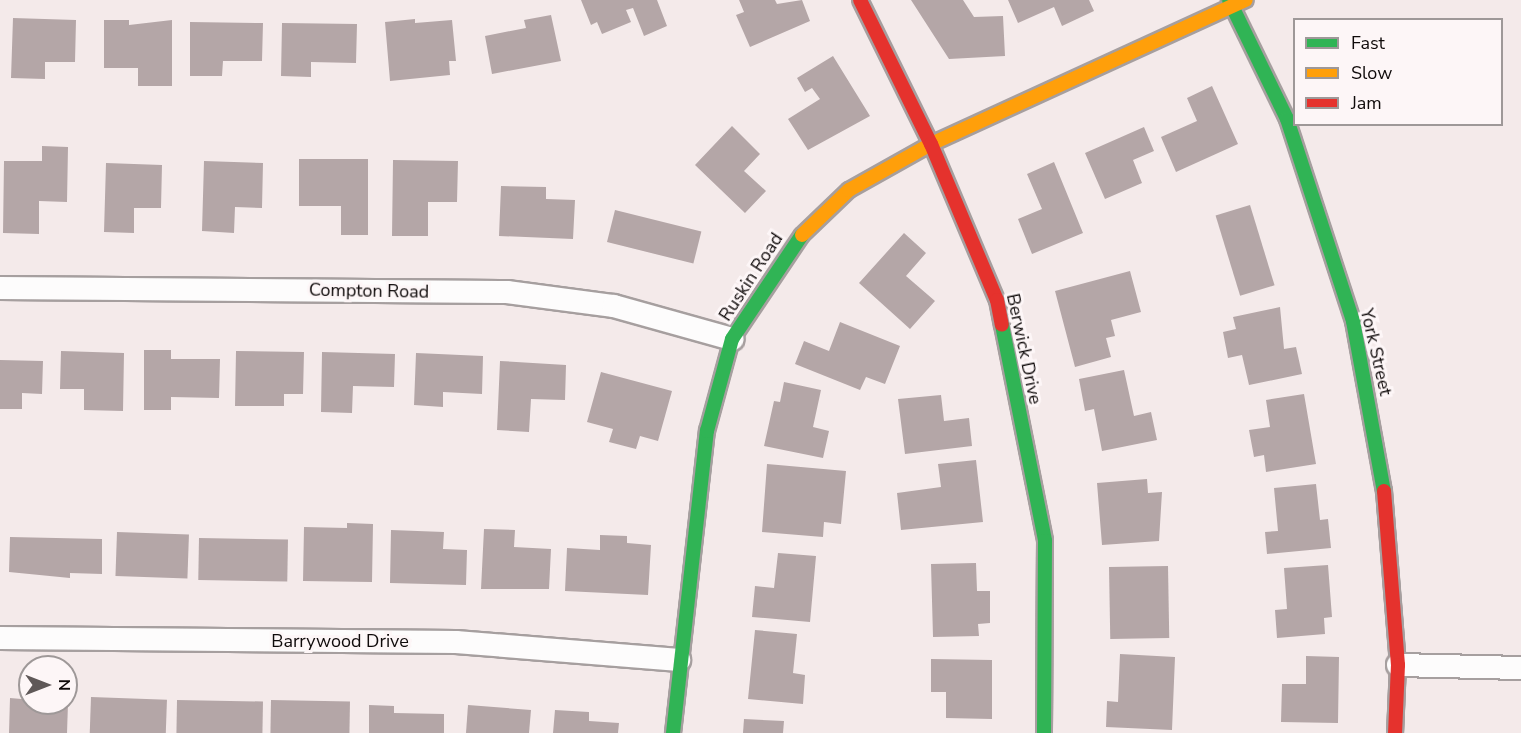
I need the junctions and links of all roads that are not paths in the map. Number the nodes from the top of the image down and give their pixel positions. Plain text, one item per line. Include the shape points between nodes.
1 (860, 0) edge
2 (1246, 0) edge
3 (1230, 3) edge
4 (930, 144) junction
5 (0, 288) edge
6 (732, 339) junction
7 (0, 638) edge
8 (679, 660) junction
9 (1398, 665) junction
10 (1521, 668) edge
11 (673, 733) edge
12 (1044, 733) edge
13 (1395, 733) edge

1 - 4 street, Berwick Drive
2 - 3 street, Ruskin Road
3 - 4 street, Ruskin Road
3 - 9 street, York Street via 1287,119 1353,321 1382,464
4 - 6 street, Ruskin Road via 849,190 791,245
4 - 12 street, Berwick Drive via 997,300 1045,541
5 - 6 street, Compton Road via 507,292 614,306
6 - 8 street, Ruskin Road via 707,431
7 - 8 street, Barrywood Drive via 456,642
8 - 11 street, Ruskin Road
9 - 10 street
9 - 13 street, York Street

